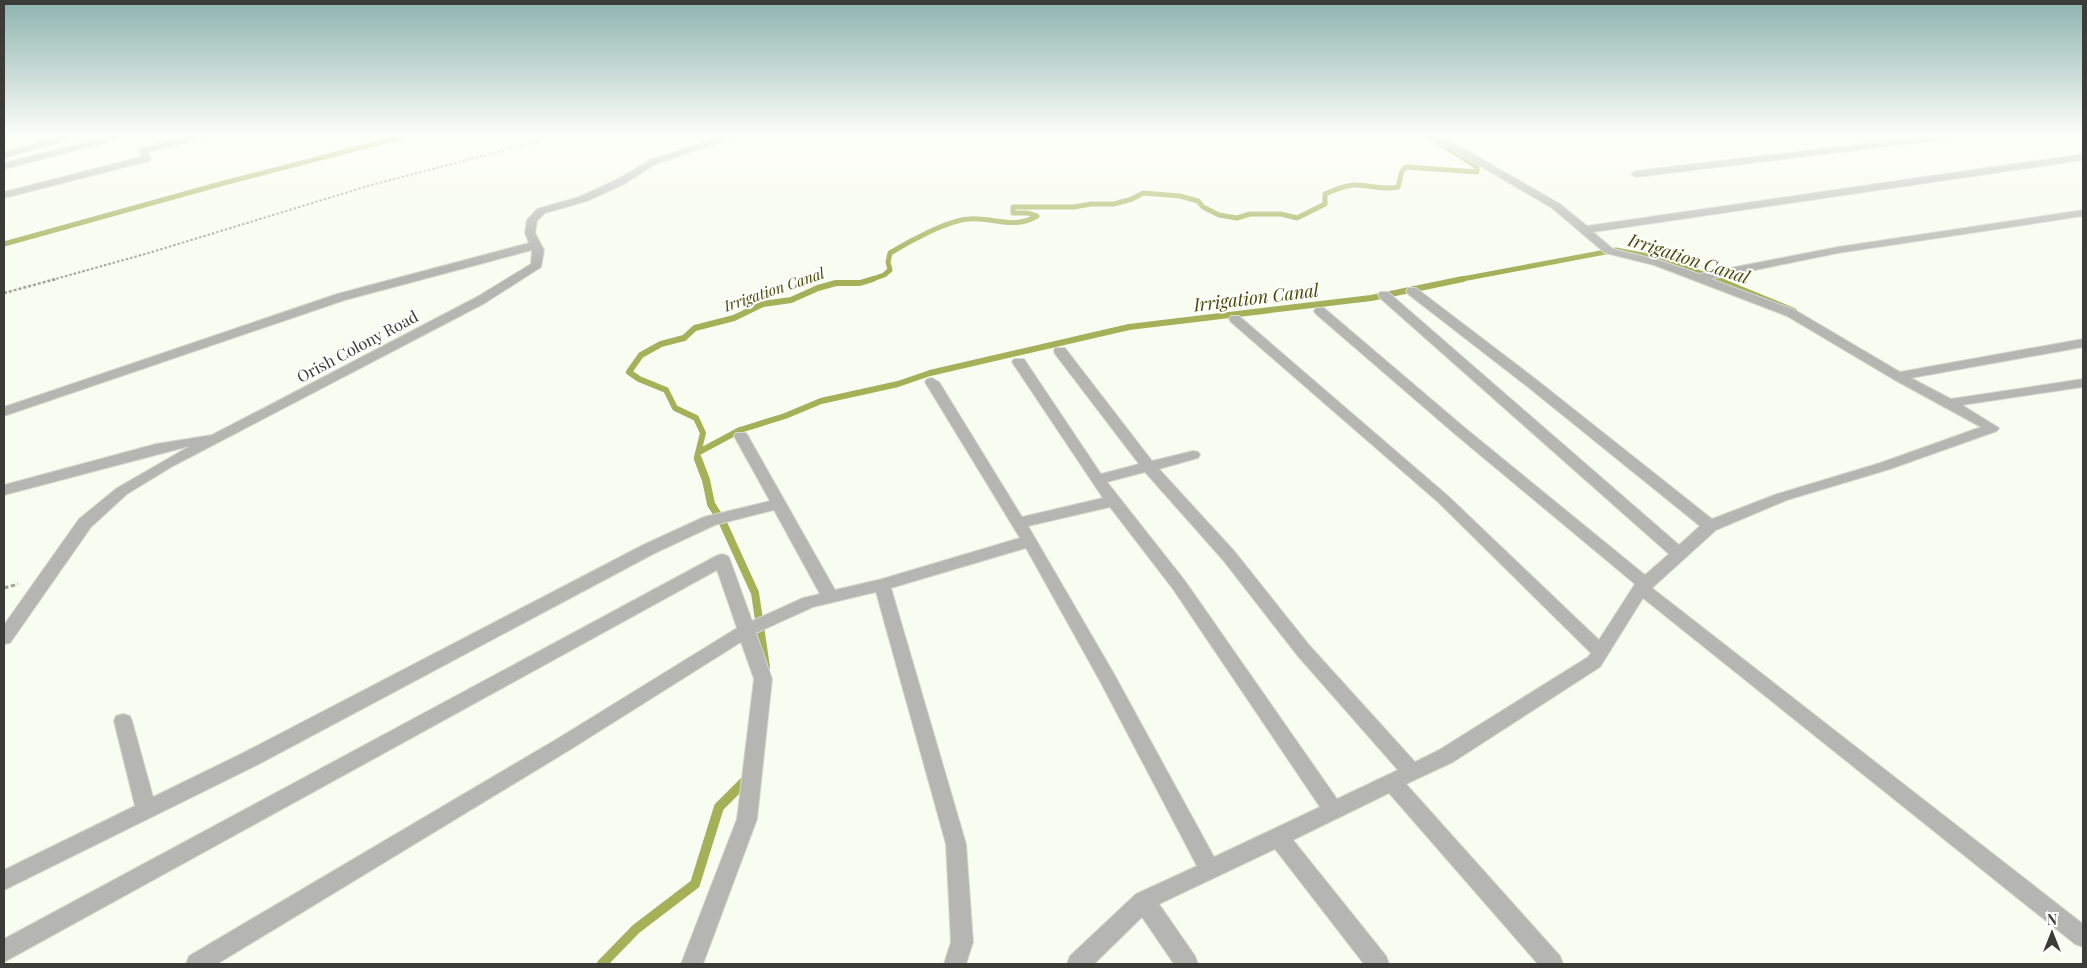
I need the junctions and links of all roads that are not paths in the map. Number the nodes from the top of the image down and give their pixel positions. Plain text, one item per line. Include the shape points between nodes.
1 (60, 180) edge
2 (623, 180) edge
3 (1511, 180) edge
4 (1925, 180) edge
5 (4, 194) edge
6 (2083, 212) edge
7 (1584, 230) junction
8 (535, 245) junction
9 (1699, 278) junction
10 (1412, 291) dead end
11 (1384, 295) dead end
12 (1320, 311) dead end
13 (1235, 319) dead end
14 (2083, 343) edge
15 (1060, 350) dead end
16 (1018, 362) dead end
17 (1898, 376) junction
18 (932, 382) dead end
19 (2083, 382) edge
20 (1950, 403) junction
21 (4, 412) edge
22 (224, 435) junction
23 (741, 436) dead end
24 (1193, 456) dead end
25 (1149, 467) junction
26 (1097, 480) junction
27 (4, 490) edge
28 (779, 504) junction
29 (1018, 523) junction
30 (1710, 526) junction
31 (1030, 541) junction
32 (1679, 554) junction
33 (882, 585) junction
34 (1643, 586) junction
35 (830, 597) junction
36 (748, 630) junction
37 (4, 638) edge
38 (1600, 651) junction
39 (123, 721) dead end
40 (1412, 772) junction
41 (1392, 782) junction
42 (146, 810) junction
43 (1333, 810) junction
44 (1278, 837) junction
45 (1210, 870) junction
46 (4, 880) edge
47 (1144, 901) junction
48 (2083, 937) edge
49 (4, 951) edge
50 (197, 964) edge
51 (692, 964) edge
52 (955, 964) edge
53 (1078, 964) edge
54 (1187, 964) edge
55 (1378, 964) edge
56 (1552, 964) edge

1 - 5 street
2 - 8 street, Orish Colony Road via 583,199 541,211 532,220 530,233
3 - 7 street via 1556,206
4 - 7 street
6 - 9 street via 1838,250
7 - 9 street via 1609,251 1658,263
8 - 21 street via 341,296
8 - 22 street, Orish Colony Road via 538,250 536,265 481,300
9 - 17 street via 1791,312
10 - 30 street
11 - 32 street
12 - 34 street
13 - 38 street via 1443,499
14 - 17 street
15 - 25 street
16 - 26 street
17 - 20 street
18 - 29 street
19 - 20 street
20 - 30 street via 1992,428 1885,466 1782,497
22 - 27 street via 173,444
22 - 37 street, Orish Colony Road via 122,491 85,523
23 - 28 street
24 - 25 street
25 - 26 street
25 - 40 street via 1229,556 1303,650
26 - 29 street via 1113,501
26 - 43 street via 1179,585
28 - 35 street
28 - 42 street via 710,521 649,549 250,759
29 - 31 street
30 - 32 street
31 - 33 street
31 - 45 street via 1108,678
32 - 34 street
33 - 35 street
33 - 52 street via 956,844 962,942
34 - 38 street
34 - 48 street
35 - 36 street via 809,602
36 - 49 street via 722,560
36 - 50 street
36 - 51 street via 763,678 746,819
38 - 40 street via 1594,662 1446,756
39 - 42 street
40 - 41 street
41 - 43 street
41 - 56 street
42 - 46 street
43 - 44 street
44 - 45 street
44 - 55 street
45 - 47 street
47 - 53 street
47 - 54 street

